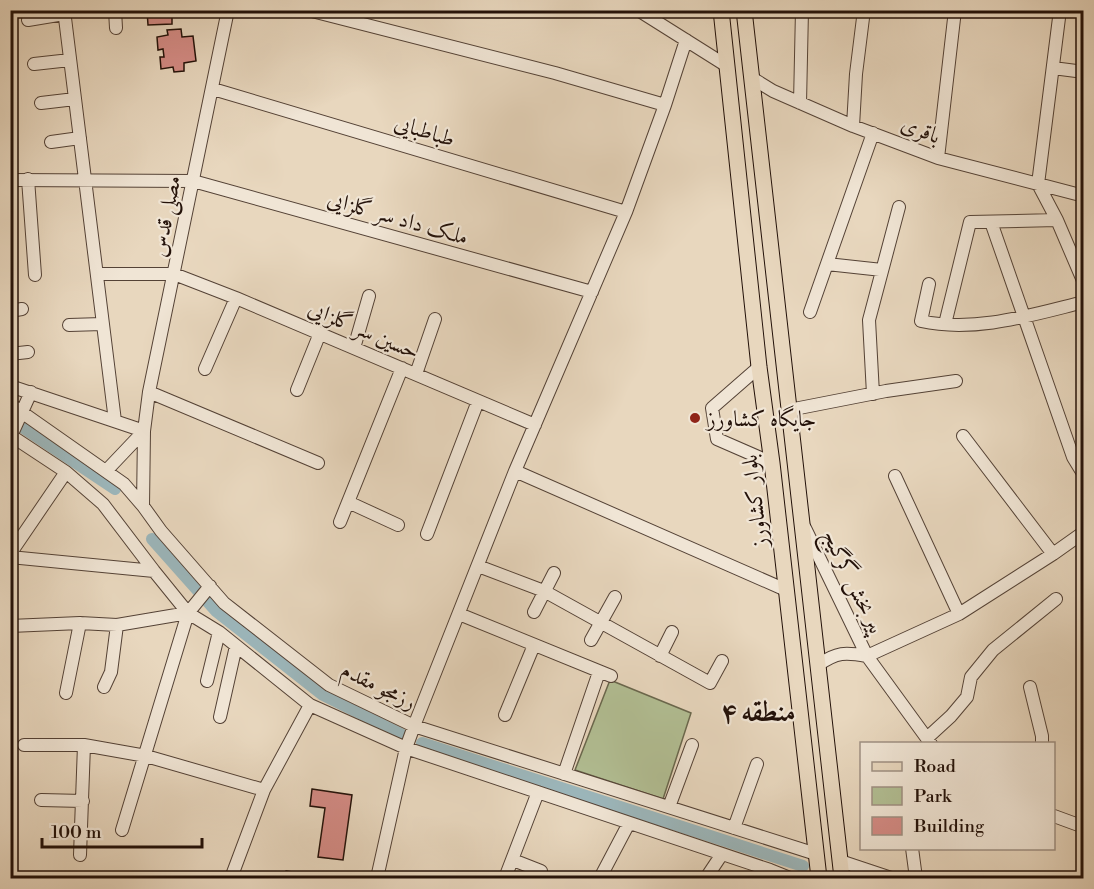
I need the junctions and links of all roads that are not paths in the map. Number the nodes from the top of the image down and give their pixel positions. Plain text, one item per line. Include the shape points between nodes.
1 (115, 10) edge
2 (228, 10) edge
3 (308, 10) edge
4 (638, 10) edge
5 (721, 10) edge
6 (744, 10) edge
7 (802, 10) edge
8 (864, 10) edge
9 (956, 10) edge
10 (1060, 10) edge
11 (64, 13) edge
12 (28, 20) dead end
13 (116, 28) dead end
14 (686, 40) junction
15 (70, 60) junction
16 (34, 63) dead end
17 (727, 66) junction
18 (1053, 68) junction
19 (1083, 72) edge
20 (752, 78) junction
21 (213, 88) junction
22 (75, 99) junction
23 (41, 103) dead end
24 (800, 103) junction
25 (665, 105) junction
26 (852, 126) junction
27 (873, 133) junction
28 (80, 138) junction
29 (51, 142) dead end
30 (938, 158) junction
31 (28, 179) junction
32 (10, 180) edge
33 (85, 181) junction
34 (193, 181) junction
35 (1038, 184) junction
36 (1083, 196) edge
37 (899, 207) dead end
38 (626, 212) junction
39 (1057, 220) junction
40 (991, 222) junction
41 (827, 264) junction
42 (882, 270) junction
43 (97, 274) junction
44 (174, 274) junction
45 (35, 275) dead end
46 (1083, 283) edge
47 (929, 284) dead end
48 (592, 292) junction
49 (369, 296) dead end
50 (236, 298) junction
51 (1083, 302) edge
52 (810, 312) dead end
53 (1025, 316) junction
54 (435, 319) dead end
55 (102, 324) junction
56 (945, 324) junction
57 (69, 325) dead end
58 (320, 333) junction
59 (354, 348) junction
60 (28, 352) dead end
61 (10, 354) edge
62 (759, 367) junction
63 (402, 368) junction
64 (205, 369) dead end
65 (416, 374) junction
66 (956, 381) dead end
67 (10, 386) edge
68 (297, 390) dead end
69 (31, 392) junction
70 (149, 392) junction
71 (873, 394) junction
72 (478, 401) junction
73 (10, 404) edge
74 (789, 410) junction
75 (22, 412) junction
76 (115, 421) junction
77 (535, 425) junction
78 (144, 431) junction
79 (11, 435) edge
80 (963, 436) dead end
81 (318, 463) dead end
82 (772, 463) junction
83 (106, 471) junction
84 (516, 471) junction
85 (66, 472) junction
86 (1083, 475) edge
87 (895, 477) dead end
88 (348, 502) junction
89 (143, 506) junction
90 (340, 522) dead end
91 (802, 524) junction
92 (398, 525) dead end
93 (1083, 532) edge
94 (427, 534) dead end
95 (1053, 554) junction
96 (10, 556) edge
97 (478, 566) junction
98 (154, 571) junction
99 (554, 573) dead end
100 (207, 589) junction
101 (786, 590) junction
102 (544, 591) junction
103 (615, 597) dead end
104 (1056, 599) dead end
105 (191, 609) junction
106 (534, 612) dead end
107 (459, 614) junction
108 (959, 614) junction
109 (80, 623) junction
110 (601, 623) junction
111 (117, 625) junction
112 (10, 626) edge
113 (219, 632) junction
114 (672, 632) dead end
115 (591, 640) dead end
116 (534, 645) junction
117 (236, 646) junction
118 (660, 656) junction
119 (867, 656) junction
120 (722, 661) dead end
121 (818, 665) junction
122 (207, 681) dead end
123 (104, 687) dead end
124 (1030, 687) dead end
125 (66, 693) dead end
126 (310, 705) junction
127 (505, 715) dead end
128 (220, 717) dead end
129 (414, 726) junction
130 (930, 742) edge
131 (1042, 742) edge
132 (24, 744) dead end
133 (84, 745) junction
134 (692, 745) dead end
135 (406, 748) junction
136 (146, 756) junction
137 (758, 764) dead end
138 (564, 774) junction
139 (264, 790) junction
140 (538, 792) junction
141 (41, 800) dead end
142 (83, 801) junction
143 (669, 807) junction
144 (1055, 817) edge
145 (628, 823) junction
146 (1083, 826) edge
147 (734, 828) junction
148 (122, 830) dead end
149 (912, 850) edge
150 (722, 854) junction
151 (816, 854) junction
152 (80, 855) dead end
153 (513, 860) junction
154 (840, 861) junction
155 (754, 865) junction
156 (542, 871) dead end
157 (378, 875) edge
158 (231, 879) edge
159 (505, 879) edge
160 (600, 879) edge
161 (706, 879) edge
162 (755, 879) edge
163 (790, 879) edge
164 (819, 879) edge
165 (842, 879) edge
166 (891, 879) edge
167 (916, 879) edge

1 - 13 street
2 - 21 street, مصلی قدس
3 - 25 street
4 - 14 street
5 - 17 main road, بلوار کشاورز
6 - 20 main road, بلوار کشاورز
7 - 24 street
8 - 26 street
9 - 30 street
10 - 18 street
11 - 12 street
11 - 15 street
14 - 17 street
14 - 25 street
15 - 16 street
15 - 22 street
17 - 62 main road, بلوار کشاورز
18 - 19 street
18 - 35 street
20 - 24 street, باقری
20 - 74 main road, بلوار کشاورز
21 - 34 street, مصلی قدس
21 - 38 street, طباطبایی
22 - 23 street
22 - 28 street
24 - 26 street, باقری
25 - 38 street
26 - 27 street, باقری
27 - 30 street, باقری
27 - 41 street
28 - 29 street
28 - 33 street
30 - 35 street, باقری
31 - 32 street, ملک داد سر گلزایی
31 - 33 street, ملک داد سر گلزایی
31 - 45 street
33 - 34 street, ملک داد سر گلزایی
33 - 43 street
34 - 44 street, مصلی قدس
34 - 48 street, ملک داد سر گلزایی
35 - 36 street, باقری
35 - 39 street
37 - 42 street
38 - 48 street
39 - 40 street
39 - 46 street
40 - 53 street
40 - 56 street via 970,222
41 - 42 street
41 - 52 street
42 - 71 street via 868,320
43 - 44 street
43 - 55 street
44 - 50 street, حسین سر گلزایی
44 - 70 street, مصلی قدس
47 - 56 street via 921,321
48 - 77 street
49 - 59 street
50 - 58 street, حسین سر گلزایی
50 - 64 street
51 - 53 street
53 - 56 street via 986,324
53 - 86 street via 1073,457
54 - 65 street
55 - 57 street
55 - 76 street
58 - 59 street, حسین سر گلزایی
58 - 68 street
59 - 63 street, حسین سر گلزایی
60 - 61 street
62 - 82 main road, بلوار کشاورز
62 - 82 street via 712,408 717,439
63 - 65 street, حسین سر گلزایی
63 - 88 street
65 - 72 street, حسین سر گلزایی
66 - 71 street
67 - 69 street
69 - 75 street
69 - 76 street
70 - 78 street, مصلی قدس
70 - 81 street
71 - 74 street
72 - 77 street, حسین سر گلزایی
72 - 94 street
73 - 75 street, رزمجو مقدم
74 - 91 main road, بلوار کشاورز
75 - 79 street
75 - 83 street, رزمجو مقدم
76 - 78 street
77 - 84 street
78 - 83 street
78 - 89 street, مصلی قدس
79 - 85 street, رزمجو مقدم
80 - 95 street
82 - 101 main road, بلوار کشاورز
83 - 89 street, رزمجو مقدم
84 - 97 street
84 - 101 street
85 - 96 street
85 - 98 street, رزمجو مقدم via 103,504
87 - 108 street
88 - 90 street
88 - 92 street
89 - 100 street, رزمجو مقدم
91 - 119 street, پیر بخش گرگیج
91 - 121 main road, بلوار کشاورز
93 - 95 street
95 - 108 street
96 - 98 street
97 - 102 street
97 - 107 street
98 - 105 street, رزمجو مقدم
99 - 102 street
100 - 105 street
100 - 129 street, رزمجو مقدم via 329,685
101 - 151 main road, بلوار کشاورز
102 - 106 street
102 - 110 street
103 - 110 street
104 - 130 street via 993,650 971,677 967,697
105 - 111 street
105 - 113 street, رزمجو مقدم
105 - 136 street
107 - 116 street
107 - 129 street
108 - 119 street
109 - 111 street
109 - 112 street
109 - 125 street
110 - 115 street
110 - 118 street
111 - 123 street via 111,672
113 - 117 street, رزمجو مقدم
113 - 122 street
114 - 118 street
116 - 127 street
116 - 138 street via 605,674
117 - 126 street, رزمجو مقدم
117 - 128 street
118 - 120 street via 710,683
119 - 121 street, پیر بخش گرگیج via 847,652
119 - 130 street, پیر بخش گرگیج
121 - 154 main road, بلوار کشاورز
124 - 131 street
126 - 135 street, رزمجو مقدم
126 - 139 street
129 - 135 street
129 - 138 street, رزمجو مقدم
132 - 133 street
133 - 136 street
133 - 142 street
134 - 143 street
135 - 140 street, رزمجو مقدم
135 - 157 street
136 - 139 street
136 - 148 street
137 - 147 street
138 - 143 street, رزمجو مقدم
139 - 158 street
140 - 145 street, رزمجو مقدم
140 - 153 street
141 - 142 street
142 - 152 street
143 - 147 street, رزمجو مقدم
144 - 146 street
145 - 150 street, رزمجو مقدم
145 - 160 street
147 - 151 street, رزمجو مقدم
149 - 167 street
150 - 155 street, رزمجو مقدم
150 - 161 street
151 - 164 main road, بلوار کشاورز
153 - 156 street
153 - 159 street
154 - 165 main road, بلوار کشاورز
154 - 166 street
155 - 162 street
155 - 163 street, رزمجو مقدم

